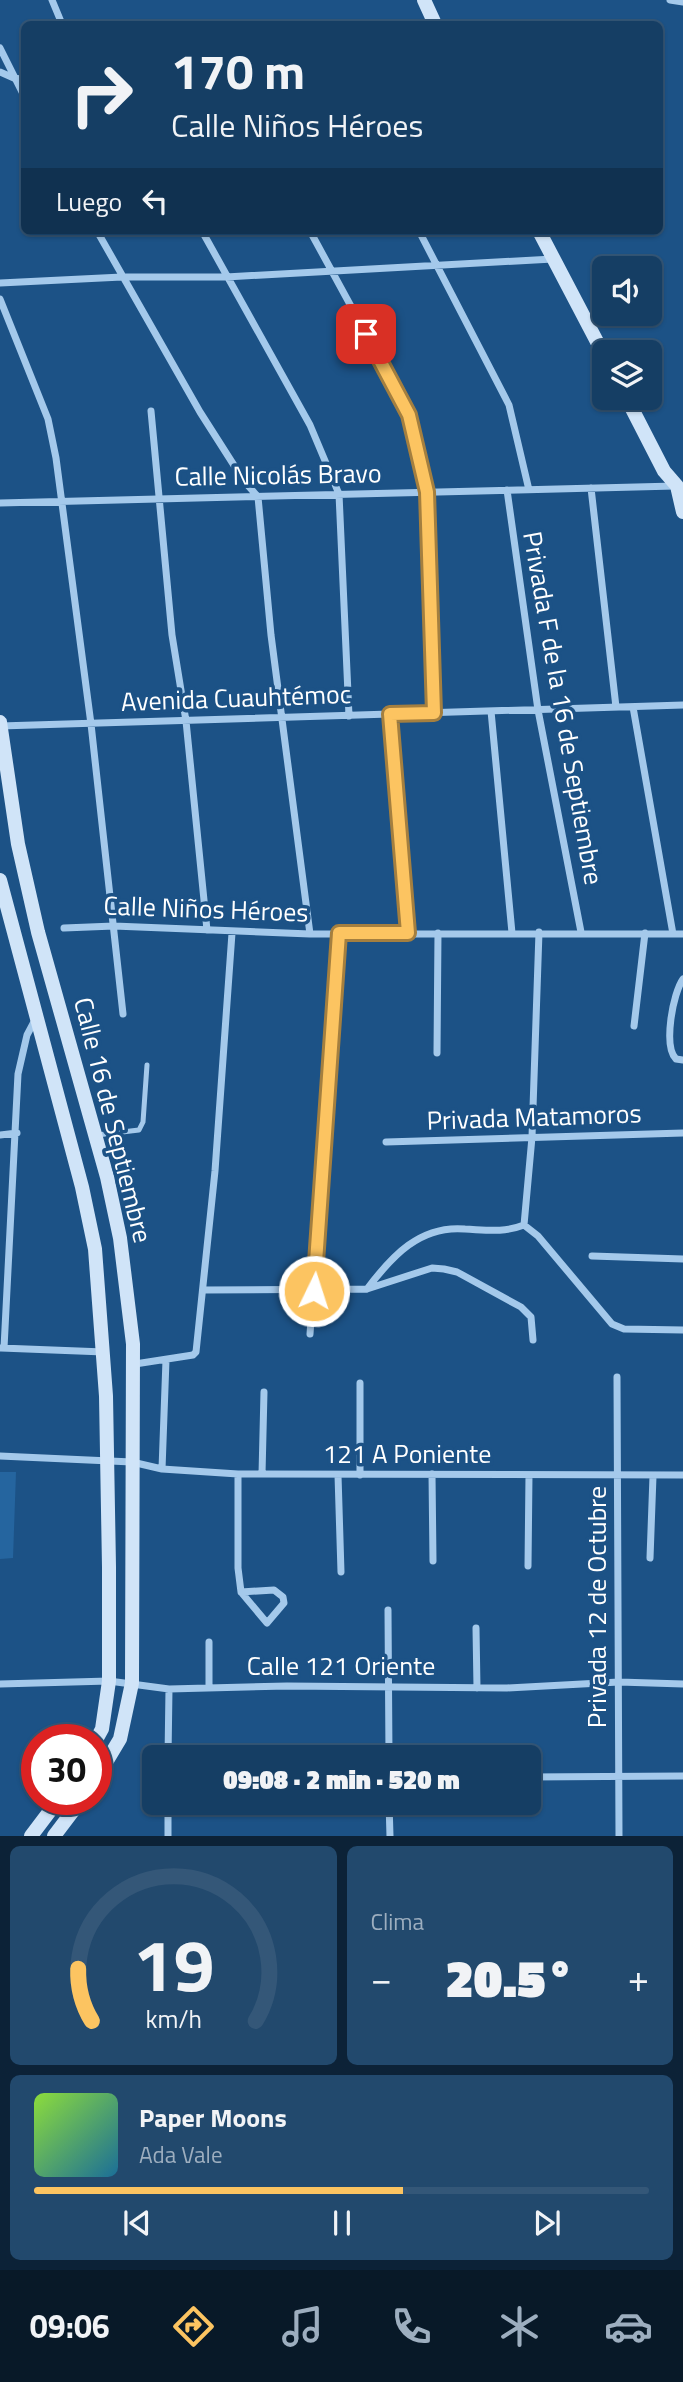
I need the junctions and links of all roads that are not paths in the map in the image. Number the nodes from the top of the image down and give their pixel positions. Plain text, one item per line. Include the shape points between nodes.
1 (52, 0) edge
2 (424, 0) edge
3 (670, 0) edge
4 (683, 2) edge
5 (61, 21) edge
6 (434, 21) edge
7 (0, 48) edge
8 (0, 72) edge
9 (21, 78) edge
10 (16, 79) junction
11 (21, 90) edge
12 (99, 235) edge
13 (204, 235) edge
14 (312, 235) edge
15 (421, 235) edge
16 (541, 235) edge
17 (554, 258) junction
18 (438, 265) junction
19 (331, 271) junction
20 (122, 277) junction
21 (226, 277) junction
22 (0, 282) edge
23 (0, 299) edge
24 (596, 340) edge
25 (633, 410) edge
26 (150, 411) dead end
27 (680, 486) edge
28 (591, 488) junction
29 (507, 490) junction
30 (529, 490) junction
31 (427, 492) junction
32 (339, 494) junction
33 (258, 497) junction
34 (159, 499) junction
35 (62, 502) junction
36 (0, 503) edge
37 (683, 512) edge
38 (683, 705) edge
39 (633, 706) junction
40 (616, 707) junction
41 (538, 710) junction
42 (491, 711) junction
43 (434, 713) junction
44 (390, 714) junction
45 (349, 716) junction
46 (283, 718) junction
47 (186, 720) junction
48 (91, 724) junction
49 (0, 725) edge
50 (0, 880) edge
51 (5, 923) edge
52 (114, 926) junction
53 (64, 928) dead end
54 (207, 930) junction
55 (539, 932) junction
56 (581, 932) junction
57 (232, 933) junction
58 (310, 933) junction
59 (339, 933) junction
60 (408, 933) junction
61 (438, 933) junction
62 (512, 933) junction
63 (645, 933) junction
64 (673, 934) junction
65 (683, 934) edge
66 (683, 979) edge
67 (123, 1014) dead end
68 (35, 1019) junction
69 (634, 1026) dead end
70 (436, 1053) dead end
71 (683, 1060) edge
72 (147, 1065) dead end
73 (17, 1133) junction
74 (683, 1133) edge
75 (0, 1135) edge
76 (94, 1135) junction
77 (532, 1137) junction
78 (386, 1142) dead end
79 (524, 1225) junction
80 (592, 1256) dead end
81 (683, 1259) edge
82 (367, 1289) junction
83 (204, 1290) junction
84 (314, 1291) junction
85 (683, 1330) edge
86 (310, 1334) dead end
87 (533, 1340) dead end
88 (2, 1348) edge
89 (104, 1352) junction
90 (166, 1360) junction
91 (135, 1364) junction
92 (617, 1377) dead end
93 (360, 1383) dead end
94 (264, 1392) dead end
95 (0, 1456) edge
96 (106, 1462) junction
97 (132, 1462) junction
98 (162, 1469) junction
99 (238, 1474) junction
100 (262, 1474) junction
101 (432, 1474) junction
102 (338, 1475) junction
103 (360, 1475) junction
104 (529, 1475) junction
105 (683, 1475) edge
106 (653, 1476) junction
107 (617, 1477) junction
108 (650, 1558) dead end
109 (433, 1561) dead end
110 (528, 1566) dead end
111 (341, 1572) dead end
112 (242, 1592) junction
113 (387, 1610) dead end
114 (475, 1628) dead end
115 (209, 1642) dead end
116 (109, 1681) junction
117 (619, 1682) junction
118 (132, 1683) junction
119 (0, 1684) edge
120 (683, 1684) edge
121 (209, 1687) junction
122 (388, 1687) junction
123 (477, 1688) junction
124 (169, 1689) junction
125 (103, 1724) edge
126 (168, 1745) edge
127 (388, 1745) edge
128 (112, 1752) edge
129 (620, 1776) junction
130 (683, 1776) edge
131 (541, 1777) edge
132 (46, 1815) edge
133 (70, 1815) edge
134 (168, 1815) edge
135 (389, 1815) edge
136 (30, 1836) edge
137 (54, 1836) edge
138 (168, 1836) edge
139 (390, 1836) edge
140 (619, 1836) edge

1 - 5 street
2 - 6 main road
3 - 4 street
7 - 10 street
8 - 10 street
9 - 10 street
10 - 11 street
12 - 20 street
13 - 21 street
14 - 19 street
15 - 18 street
16 - 17 main road
17 - 18 street
17 - 24 main road
18 - 19 street
18 - 30 street via 509,405
19 - 21 street
19 - 31 street via 409,415
20 - 21 street
20 - 22 street
20 - 33 street via 200,412
21 - 32 street via 310,425
23 - 35 street via 48,419
25 - 27 main road via 664,471
26 - 34 street
27 - 28 street, Calle Nicolás Bravo
27 - 37 main road
28 - 30 street, Calle Nicolás Bravo
28 - 40 street
29 - 30 street, Calle Nicolás Bravo
29 - 31 street, Calle Nicolás Bravo
29 - 41 street, Privada F de la 16 de Septiembre
31 - 32 street, Calle Nicolás Bravo
31 - 43 street
32 - 33 street, Calle Nicolás Bravo
32 - 45 street
33 - 34 street, Calle Nicolás Bravo
33 - 46 street
34 - 35 street, Calle Nicolás Bravo
34 - 47 street via 172,635
35 - 36 street, Calle Nicolás Bravo
35 - 48 street
38 - 39 street, Avenida Cuauhtémoc
39 - 40 street, Avenida Cuauhtémoc
39 - 64 street
40 - 41 street, Avenida Cuauhtémoc
41 - 42 street, Avenida Cuauhtémoc
41 - 56 street, Privada F de la 16 de Septiembre
42 - 43 street, Avenida Cuauhtémoc
42 - 62 street
43 - 44 street, Avenida Cuauhtémoc
44 - 45 street, Avenida Cuauhtémoc
44 - 60 street
45 - 46 street, Avenida Cuauhtémoc
46 - 47 street, Avenida Cuauhtémoc
46 - 58 street
47 - 48 street, Avenida Cuauhtémoc
47 - 54 street
48 - 49 street, Avenida Cuauhtémoc
48 - 52 street
49 - 76 main road, Calle 16 de Septiembre via 18,844 38,932
50 - 51 main road, Calle 16 de Septiembre
51 - 68 main road, Calle 16 de Septiembre
52 - 53 street, Calle Niños Héroes
52 - 54 street, Calle Niños Héroes
52 - 67 street
54 - 57 street, Calle Niños Héroes
55 - 56 street, Calle Niños Héroes
55 - 62 street, Calle Niños Héroes
55 - 77 street
56 - 63 street, Calle Niños Héroes
57 - 58 street, Calle Niños Héroes
57 - 83 street
58 - 59 street, Calle Niños Héroes
59 - 60 street, Calle Niños Héroes
59 - 84 street
60 - 61 street, Calle Niños Héroes
61 - 62 street, Calle Niños Héroes
61 - 70 street
63 - 64 street, Calle Niños Héroes
63 - 69 street
64 - 65 street, Calle Niños Héroes
66 - 71 street via 675,998 670,1051
68 - 73 street via 18,1074
68 - 89 main road, Calle 16 de Septiembre via 95,1249
72 - 76 lane via 139,1130
73 - 75 street
73 - 88 street
74 - 77 street, Privada Matamoros
76 - 91 main road, Calle 16 de Septiembre via 120,1238
77 - 78 street, Privada Matamoros
77 - 79 street
79 - 82 street via 505,1232 443,1228 425,1234 406,1245
79 - 85 street via 612,1324 624,1329
80 - 81 street
82 - 84 street
82 - 87 street via 432,1268 457,1272 521,1307 531,1317
83 - 84 street
83 - 90 street via 196,1352
84 - 86 street
88 - 89 street
89 - 96 main road, Calle 16 de Septiembre
90 - 91 street
90 - 98 street
91 - 97 main road, Calle 16 de Septiembre
92 - 107 street, Privada 12 de Octubre
93 - 103 street
94 - 100 street
95 - 96 street, 121 A Poniente
96 - 97 street, 121 A Poniente
96 - 116 main road, Calle 16 de Septiembre
97 - 98 street, 121 A Poniente
97 - 118 main road, Calle 16 de Septiembre
98 - 99 street, 121 A Poniente
99 - 100 street, 121 A Poniente
99 - 112 street via 237,1548
100 - 102 street, 121 A Poniente
101 - 103 street, 121 A Poniente
101 - 104 street, 121 A Poniente
101 - 109 street
102 - 103 street, 121 A Poniente
102 - 111 street
104 - 107 street, 121 A Poniente
104 - 110 street
105 - 106 street, 121 A Poniente
106 - 107 street, 121 A Poniente
106 - 108 street
107 - 117 street, Privada 12 de Octubre
112 - 112 street via 274,1590 284,1603 267,1623
113 - 122 street
114 - 123 street
115 - 121 street
116 - 118 street, Calle 121 Oriente
116 - 119 street, Calle 121 Oriente
116 - 125 main road, Calle 16 de Septiembre
117 - 120 street, Calle 121 Oriente
117 - 123 street, Calle 121 Oriente
117 - 129 street, Privada 12 de Octubre
118 - 124 street, Calle 121 Oriente
118 - 128 main road, Calle 16 de Septiembre via 120,1739
121 - 122 street, Calle 121 Oriente
121 - 124 street, Calle 121 Oriente
122 - 123 street, Calle 121 Oriente
122 - 127 street
124 - 126 street
129 - 130 street
129 - 131 street
129 - 140 street, Privada 12 de Octubre
132 - 136 main road
133 - 137 main road
134 - 138 street
135 - 139 street

